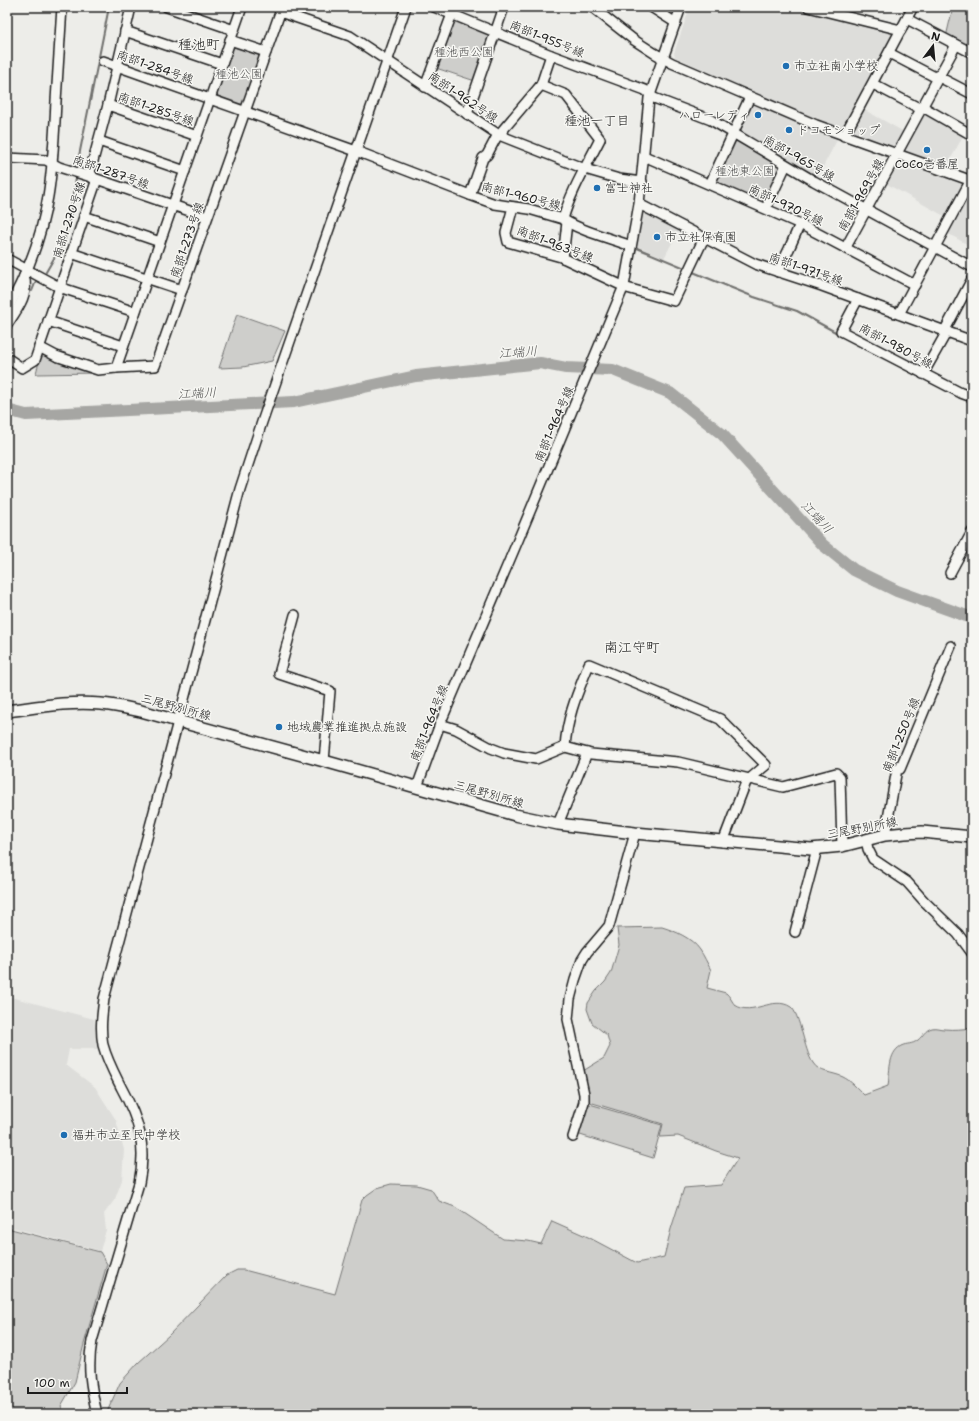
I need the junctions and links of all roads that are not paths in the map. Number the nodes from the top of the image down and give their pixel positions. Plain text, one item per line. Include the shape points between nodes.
1 (62, 7) edge
2 (131, 7) edge
3 (167, 7) edge
4 (242, 7) edge
5 (406, 7) edge
6 (434, 7) edge
7 (504, 7) edge
8 (592, 7) edge
9 (652, 7) edge
10 (682, 7) edge
11 (808, 7) edge
12 (913, 7) edge
13 (281, 10) edge
14 (452, 14) junction
15 (907, 19) junction
16 (676, 24) junction
17 (234, 30) junction
18 (901, 30) junction
19 (126, 31) junction
20 (495, 32) junction
21 (230, 40) junction
22 (956, 45) junction
23 (266, 52) junction
24 (889, 53) junction
25 (972, 53) edge
26 (551, 55) junction
27 (663, 58) junction
28 (103, 61) dead end
29 (387, 61) junction
30 (222, 64) junction
31 (117, 66) junction
32 (939, 76) junction
33 (873, 84) junction
34 (541, 85) junction
35 (425, 87) junction
36 (650, 94) junction
37 (972, 94) edge
38 (210, 98) junction
39 (748, 101) dead end
40 (108, 105) junction
41 (923, 107) junction
42 (245, 111) junction
43 (467, 114) junction
44 (733, 134) junction
45 (499, 135) junction
46 (972, 135) edge
47 (197, 136) junction
48 (844, 136) junction
49 (99, 141) junction
50 (356, 151) junction
51 (897, 154) junction
52 (644, 156) junction
53 (7, 158) edge
54 (53, 163) junction
55 (786, 165) junction
56 (585, 169) junction
57 (185, 171) junction
58 (93, 178) junction
59 (972, 180) edge
60 (642, 182) junction
61 (710, 184) junction
62 (470, 195) junction
63 (639, 204) junction
64 (173, 206) junction
65 (513, 207) junction
66 (766, 208) junction
67 (867, 210) junction
68 (84, 216) junction
69 (207, 217) junction
70 (565, 220) junction
71 (800, 224) junction
72 (704, 238) junction
73 (160, 242) junction
74 (631, 246) junction
75 (846, 247) junction
76 (935, 247) junction
77 (71, 254) junction
78 (7, 258) edge
79 (563, 258) junction
80 (972, 267) edge
81 (778, 272) junction
82 (26, 273) junction
83 (147, 279) junction
84 (972, 279) edge
85 (914, 285) junction
86 (59, 286) junction
87 (624, 286) junction
88 (182, 290) junction
89 (858, 299) junction
90 (7, 310) edge
91 (135, 312) junction
92 (899, 314) junction
93 (48, 321) junction
94 (7, 325) edge
95 (945, 331) junction
96 (972, 341) edge
97 (39, 346) junction
98 (123, 346) junction
99 (7, 358) edge
100 (116, 368) junction
101 (923, 374) junction
102 (972, 397) edge
103 (972, 532) edge
104 (950, 573) dead end
105 (295, 615) dead end
106 (951, 646) dead end
107 (7, 711) edge
108 (178, 721) junction
109 (440, 724) junction
110 (565, 747) junction
111 (587, 753) junction
112 (324, 761) junction
113 (748, 779) junction
114 (416, 787) junction
115 (558, 824) junction
116 (635, 833) junction
117 (885, 835) junction
118 (972, 837) edge
119 (866, 840) junction
120 (722, 842) junction
121 (842, 846) junction
122 (817, 849) junction
123 (795, 932) dead end
124 (972, 953) edge
125 (573, 1137) dead end
126 (97, 1414) edge

1 - 54 street
2 - 19 street, 南部1-270号線
3 - 17 street
4 - 17 street
5 - 29 street
6 - 14 street, 南部1-955号線
7 - 20 street
8 - 27 street via 634,40
9 - 16 street
10 - 16 street, 南部1-964号線
11 - 18 street
12 - 15 street
13 - 23 street, 南部1-273号線
13 - 29 street, 南部1-962号線 via 350,36
14 - 20 street, 南部1-955号線
14 - 35 street
15 - 18 street
15 - 22 street
16 - 27 street, 南部1-964号線
17 - 21 street
18 - 24 street
19 - 30 street
19 - 31 street, 南部1-270号線
20 - 26 street, 南部1-955号線
20 - 43 street
21 - 23 street
21 - 30 street
22 - 25 street
22 - 32 street, 南部1-969号線
23 - 42 street, 南部1-273号線
24 - 32 street via 933,76
24 - 33 street
26 - 34 street, 南部1-960号線
26 - 36 street, 南部1-955号線
27 - 36 street, 南部1-964号線
27 - 48 street
28 - 31 street, 南部1-284号線
29 - 35 street, 南部1-962号線
29 - 50 street
30 - 38 street
31 - 38 street, 南部1-284号線
31 - 40 street, 南部1-270号線
32 - 37 street
32 - 41 street, 南部1-969号線
33 - 41 street via 917,107
33 - 48 street
34 - 45 street, 南部1-960号線
34 - 56 street via 566,95 600,139
35 - 43 street, 南部1-962号線
36 - 44 street, 南部1-965号線 via 654,98 711,120
36 - 52 street, 南部1-964号線
38 - 42 street, 南部1-284号線
38 - 47 street
39 - 44 street
40 - 47 street, 南部1-285号線
40 - 49 street, 南部1-270号線
41 - 46 street
41 - 51 street, 南部1-969号線
42 - 50 street, 南部1-284号線
42 - 69 street, 南部1-273号線
43 - 45 street, 南部1-962号線
44 - 55 street, 南部1-965号線
44 - 61 street
45 - 56 street, 南部1-962号線
45 - 62 street, 南部1-960号線 via 483,158
47 - 57 street
48 - 51 street
49 - 57 street
49 - 58 street, 南部1-270号線 via 90,172
50 - 62 street, 南部1-284号線
50 - 108 street via 315,255 238,497
51 - 59 street
51 - 67 street, 南部1-969号線
52 - 60 street, 南部1-964号線
52 - 61 street, 南部1-970号線
53 - 54 street, 南部1-287号線 via 46,160
54 - 58 street, 南部1-287号線
54 - 82 street via 38,244
55 - 66 street
55 - 67 street, 南部1-965号線
56 - 60 street, 南部1-962号線 via 619,179
56 - 70 street via 567,206
57 - 64 street
58 - 64 street, 南部1-287号線
58 - 68 street, 南部1-270号線 via 96,182
59 - 76 street
60 - 63 street, 南部1-964号線
61 - 66 street, 南部1-970号線
62 - 65 street, 南部1-960号線
63 - 72 street, 南部1-971号線
63 - 74 street, 南部1-964号線
64 - 69 street, 南部1-287号線
64 - 73 street
65 - 70 street, 南部1-960号線
65 - 79 street, 南部1-963号線 via 506,233 508,242
66 - 71 street, 南部1-970号線
67 - 75 street, 南部1-969号線
67 - 76 street, 南部1-965号線
68 - 73 street
68 - 77 street, 南部1-270号線
69 - 88 street, 南部1-273号線
70 - 74 street, 南部1-960号線
70 - 79 street
71 - 75 street, 南部1-970号線
71 - 81 street
72 - 81 street, 南部1-971号線 via 755,264
72 - 87 street, 南部1-963号線 via 674,301
73 - 83 street
74 - 87 street, 南部1-964号線
75 - 85 street, 南部1-970号線
76 - 80 street, 南部1-965号線
76 - 85 street
77 - 83 street
77 - 86 street, 南部1-270号線
78 - 82 street
79 - 87 street, 南部1-963号線
81 - 89 street, 南部1-971号線
82 - 86 street
82 - 90 street
82 - 94 street via 24,297
83 - 88 street
83 - 91 street
84 - 95 street
85 - 92 street
86 - 91 street
86 - 93 street, 南部1-270号線
87 - 109 street, 南部1-964号線
88 - 100 street, 南部1-273号線 via 155,366
89 - 92 street, 南部1-971号線
89 - 101 street, 南部1-980号線 via 841,331
91 - 98 street
92 - 95 street, 南部1-971号線
93 - 97 street, 南部1-270号線
93 - 98 street
95 - 96 street, 南部1-971号線
95 - 101 street
97 - 99 street, 南部1-270号線 via 35,360 22,368
97 - 100 street, 南部1-273号線 via 56,356 98,370
98 - 100 street
101 - 102 street, 南部1-980号線
103 - 104 street
105 - 112 street via 279,674 330,691
106 - 117 street, 南部1-250号線 via 900,769 897,769
107 - 108 main road, 三尾野別所線 via 63,704 100,704
108 - 112 main road, 三尾野別所線
108 - 126 street via 102,1012 102,1037 106,1055 136,1117 142,1137 143,1158 139,1183 89,1356 89,1380
109 - 110 street via 456,729 504,753 536,759
109 - 114 street, 南部1-964号線
110 - 111 street
110 - 113 street via 572,704 590,664 720,719 766,765
111 - 113 street via 678,762
111 - 115 street
112 - 114 main road, 三尾野別所線
113 - 120 street
113 - 121 street via 783,787 836,773 840,777
114 - 115 main road, 三尾野別所線 via 515,815
115 - 116 main road, 三尾野別所線
116 - 120 main road, 三尾野別所線
116 - 125 street via 609,926 582,960 570,999 568,1019 584,1094
117 - 118 main road, 三尾野別所線 via 922,832
117 - 119 main road, 三尾野別所線
119 - 121 main road, 三尾野別所線
119 - 124 street via 873,859 907,882 958,934
120 - 122 main road, 三尾野別所線
121 - 122 main road, 三尾野別所線
122 - 123 street

